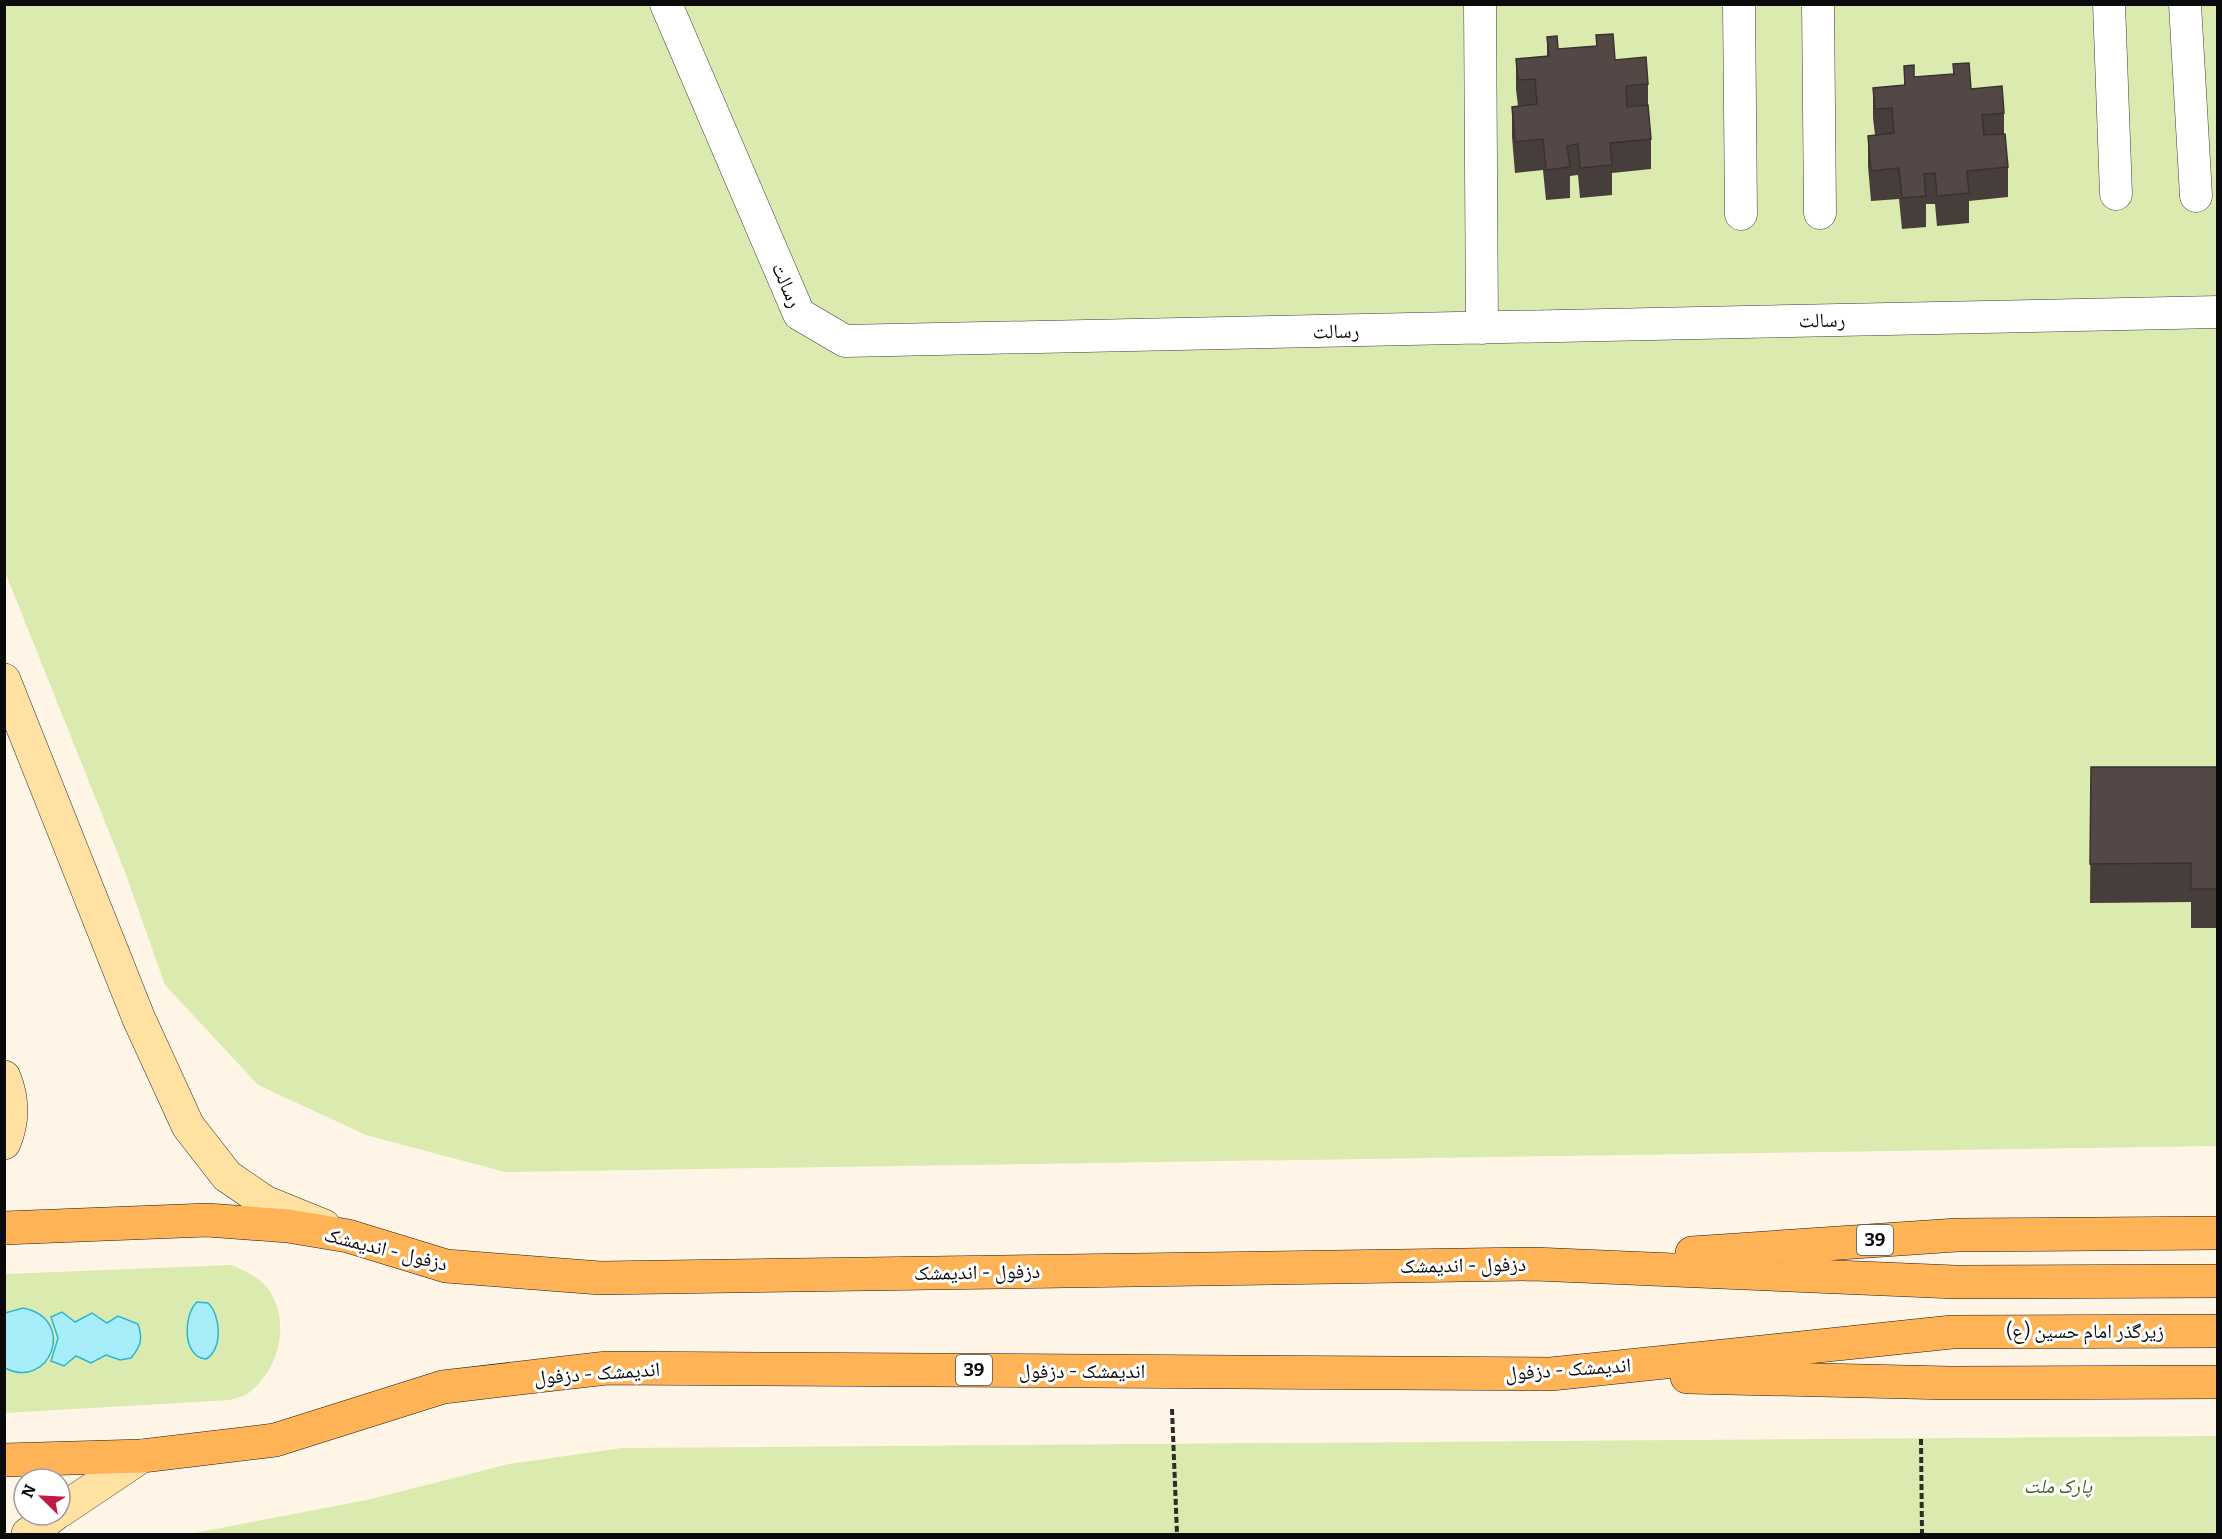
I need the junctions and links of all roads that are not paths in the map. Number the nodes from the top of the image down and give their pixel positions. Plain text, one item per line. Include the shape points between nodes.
1 (1480, 4) edge
2 (1739, 4) edge
3 (1818, 4) edge
4 (2109, 4) edge
5 (2185, 4) edge
6 (671, 8) edge
7 (2116, 194) dead end
8 (2196, 196) dead end
9 (1741, 213) dead end
10 (1820, 213) dead end
11 (2217, 312) edge
12 (1482, 328) junction
13 (4, 680) edge
14 (4, 1077) edge
15 (4, 1143) edge
16 (4, 1228) edge
17 (2217, 1233) edge
18 (348, 1236) junction
19 (1533, 1264) junction
20 (2217, 1281) edge
21 (2217, 1331) edge
22 (1952, 1332) joint
23 (1551, 1374) junction
24 (2217, 1382) edge
25 (142, 1456) junction
26 (4, 1460) edge
27 (72, 1503) edge

1 - 12 street
2 - 9 street
3 - 10 street
4 - 7 street
5 - 8 street
6 - 12 street, رسالت via 799,314 844,341
11 - 12 street, رسالت
13 - 18 main road via 139,1019 188,1126 227,1176 265,1202
14 - 15 main road via 9,1088 11,1126
16 - 18 main road, دزفول - اندیمشک / 39 via 207,1220 288,1226
17 - 19 main road, 39 via 1957,1234
18 - 19 main road, دزفول - اندیمشک / 39 via 446,1266 600,1278
19 - 20 main road, دزفول - اندیمشک / 39 via 1955,1282
21 - 22 main road, زیرگذر امام حسین (ع) / 39
22 - 23 main road, اندیمشک - دزفول / 39
23 - 24 main road, 39 via 1950,1383
23 - 25 main road, اندیمشک - دزفول / 39 via 607,1368 443,1387 275,1440
25 - 26 main road, اندیمشک - دزفول / 39
25 - 27 main road

